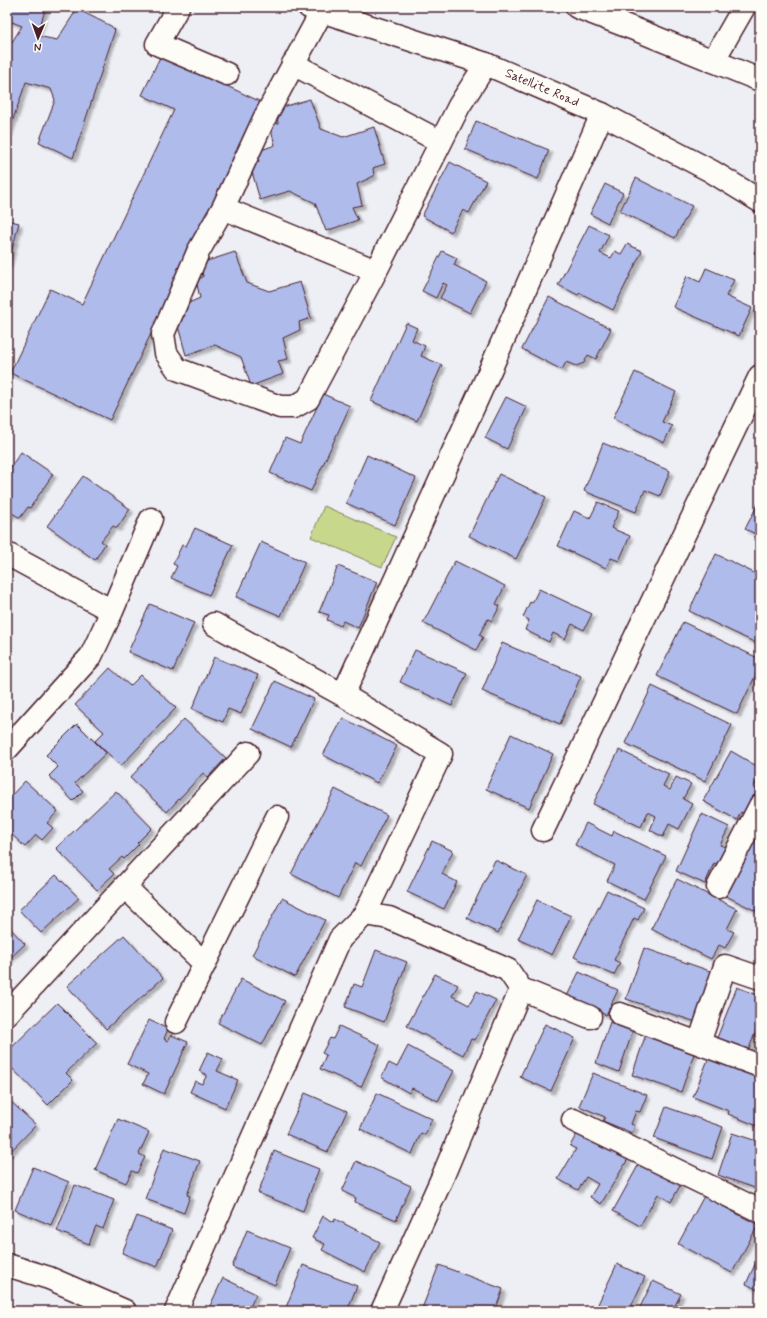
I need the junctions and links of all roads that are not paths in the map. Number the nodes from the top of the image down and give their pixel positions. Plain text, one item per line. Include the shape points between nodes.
1 (178, 7) edge
2 (577, 7) edge
3 (744, 7) edge
4 (316, 9) edge
5 (713, 61) junction
6 (293, 64) junction
7 (486, 64) junction
8 (227, 74) dead end
9 (760, 80) edge
10 (602, 114) junction
11 (441, 142) junction
12 (760, 201) edge
13 (223, 208) junction
14 (376, 271) junction
15 (760, 376) edge
16 (151, 519) dead end
17 (7, 554) edge
18 (112, 611) junction
19 (214, 624) dead end
20 (343, 695) junction
21 (7, 749) edge
22 (248, 753) dead end
23 (758, 813) edge
24 (278, 817) dead end
25 (543, 830) dead end
26 (124, 887) junction
27 (718, 887) dead end
28 (364, 914) junction
29 (205, 964) junction
30 (760, 978) edge
31 (521, 988) junction
32 (7, 1014) edge
33 (620, 1014) dead end
34 (590, 1018) dead end
35 (176, 1022) dead end
36 (699, 1043) junction
37 (760, 1066) edge
38 (573, 1120) dead end
39 (760, 1211) edge
40 (7, 1265) edge
41 (125, 1311) edge
42 (176, 1311) edge
43 (382, 1311) edge

1 - 8 street via 157,44
2 - 5 street
3 - 5 street
4 - 6 street
4 - 7 street, Satellite Road
5 - 9 street
6 - 11 street
6 - 13 street via 264,119
7 - 10 street, Satellite Road
7 - 11 street via 459,106
10 - 12 street, Satellite Road via 711,171
10 - 20 street via 491,368
11 - 14 street
13 - 14 street
13 - 14 street via 198,252 163,334 166,353 177,369 280,407 294,407 308,399
15 - 25 street
16 - 18 street
17 - 18 street
18 - 21 street via 91,656
19 - 20 street
20 - 28 street via 441,754
22 - 26 street
23 - 27 street
24 - 29 street
26 - 29 street
26 - 32 street
28 - 31 street via 388,918 508,970
28 - 42 street via 340,939
29 - 35 street
30 - 36 street via 725,966
31 - 34 street
31 - 43 street via 443,1176
33 - 36 street
36 - 37 street
38 - 39 street
40 - 41 street via 49,1278

